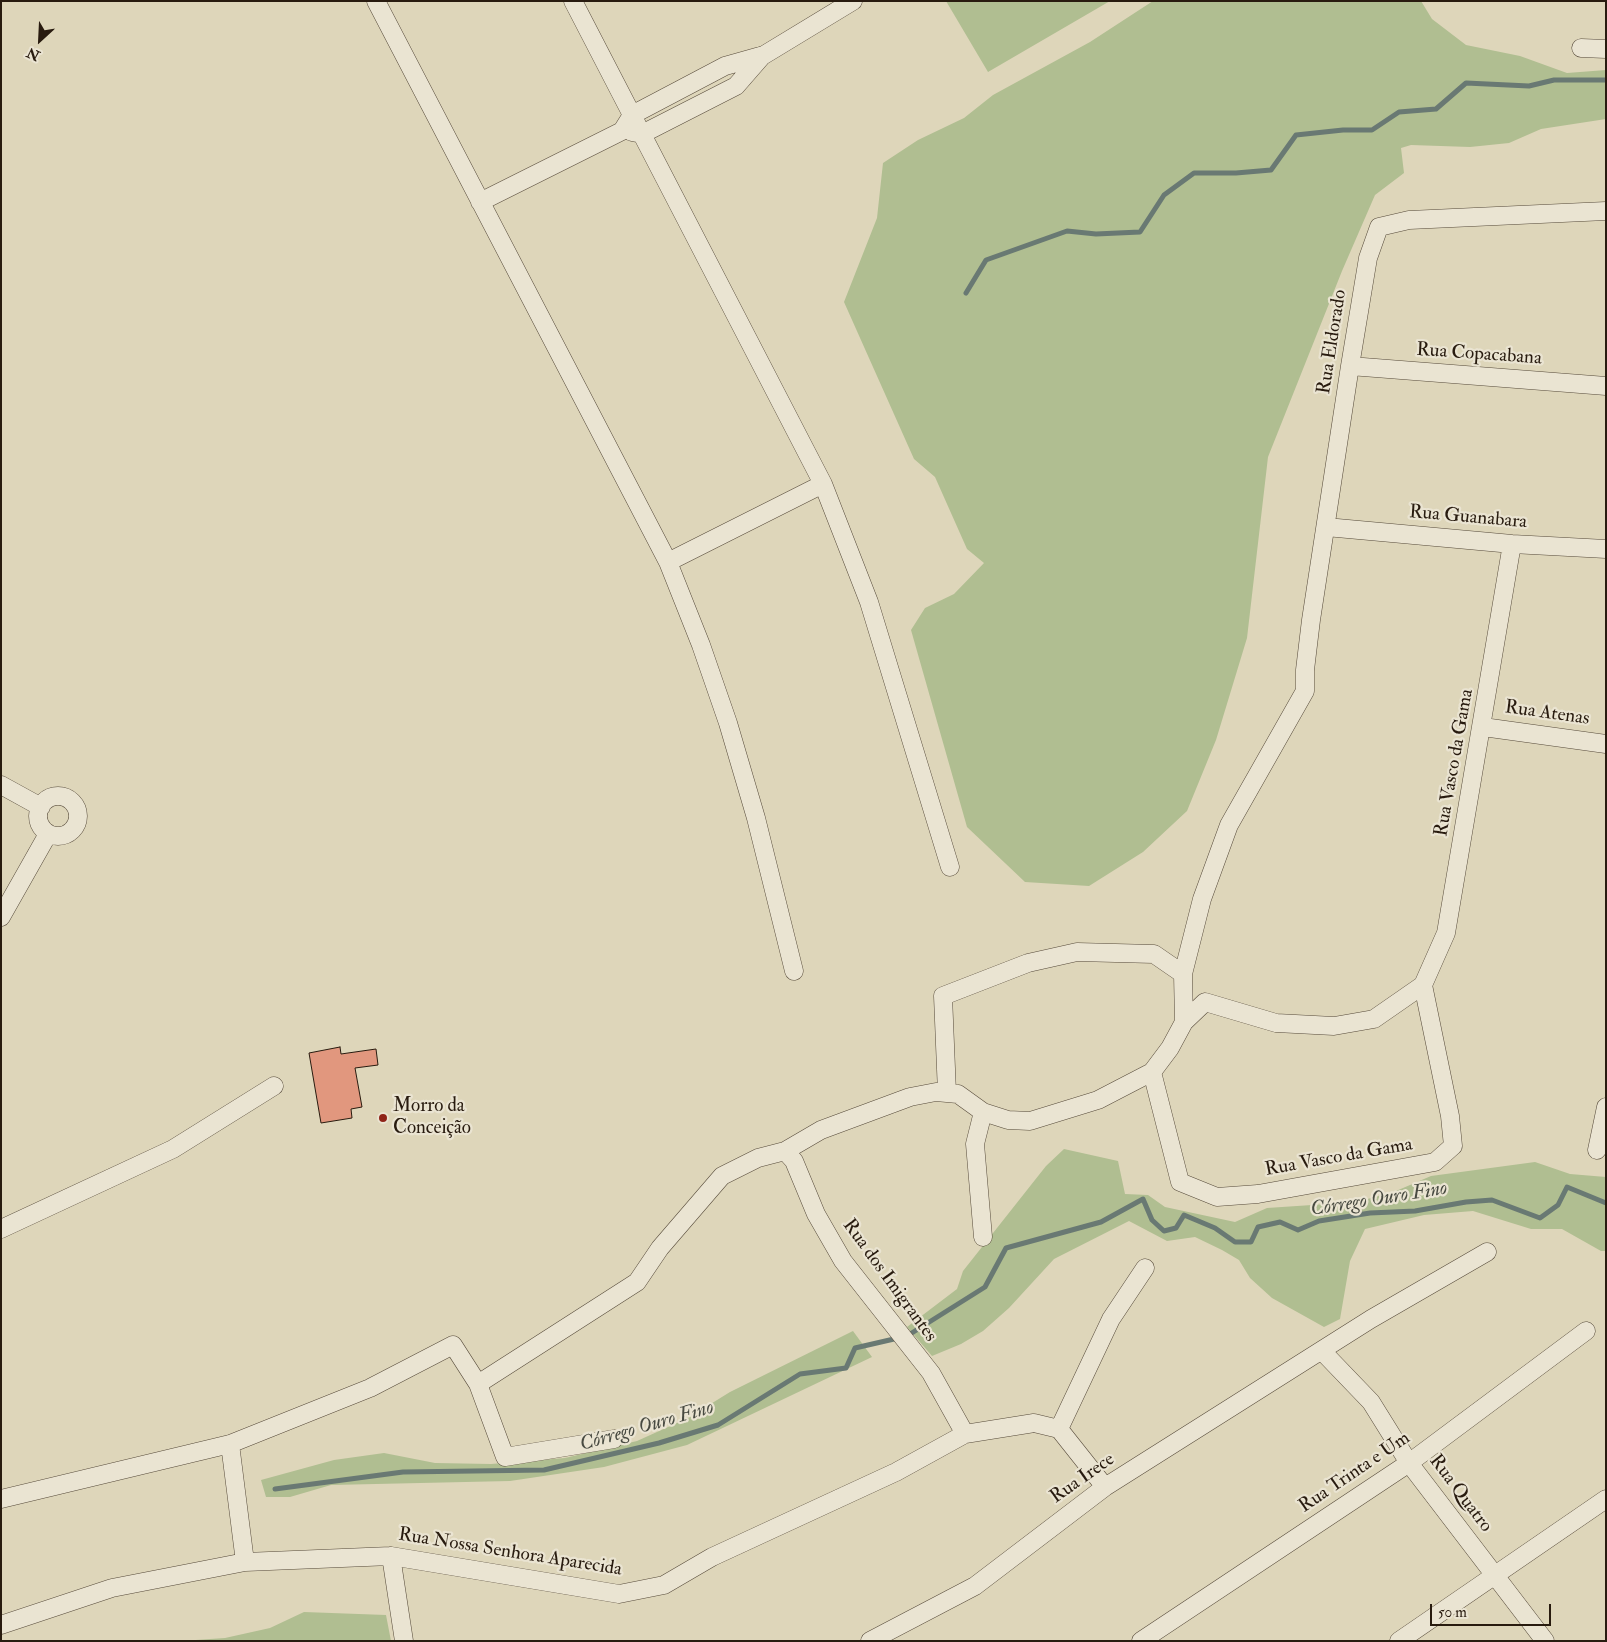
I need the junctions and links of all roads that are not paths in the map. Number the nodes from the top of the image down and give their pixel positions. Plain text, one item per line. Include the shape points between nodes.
1 (376, 1) edge
2 (573, 1) edge
3 (853, 1) edge
4 (1581, 48) dead end
5 (1606, 48) edge
6 (764, 55) junction
7 (632, 115) junction
8 (622, 131) junction
9 (642, 134) junction
10 (480, 202) junction
11 (1606, 211) edge
12 (1350, 366) junction
13 (1606, 386) edge
14 (822, 484) junction
15 (1326, 527) junction
16 (1512, 544) junction
17 (1606, 549) edge
18 (668, 562) junction
19 (1483, 727) junction
20 (1606, 744) edge
21 (1, 785) edge
22 (41, 806) junction
23 (48, 834) junction
24 (950, 867) dead end
25 (1, 917) edge
26 (794, 971) dead end
27 (1183, 974) junction
28 (1423, 985) junction
29 (1184, 1022) junction
30 (1152, 1072) junction
31 (274, 1086) dead end
32 (947, 1093) junction
33 (983, 1112) junction
34 (1604, 1118) edge
35 (1597, 1150) dead end
36 (785, 1151) junction
37 (1, 1229) edge
38 (982, 1237) dead end
39 (1487, 1252) dead end
40 (1145, 1268) dead end
41 (1586, 1331) dead end
42 (1322, 1351) junction
43 (478, 1384) junction
44 (1059, 1429) junction
45 (965, 1434) junction
46 (614, 1439) dead end
47 (230, 1444) junction
48 (1409, 1463) junction
49 (1105, 1487) junction
50 (1, 1499) edge
51 (1606, 1499) edge
52 (391, 1556) junction
53 (245, 1562) junction
54 (1496, 1576) junction
55 (1, 1625) edge
56 (404, 1641) edge
57 (870, 1641) edge
58 (1141, 1641) edge
59 (1399, 1641) edge
60 (1545, 1641) edge

1 - 10 street
2 - 7 street
3 - 6 street
4 - 5 street
6 - 7 street via 725,66
6 - 9 street via 736,86
7 - 8 street
7 - 9 street
8 - 9 street
8 - 10 street
9 - 14 street
10 - 18 street
11 - 12 street, Rua Eldorado via 1409,220 1379,227 1368,258
12 - 13 street, Rua Copacabana
12 - 15 street, Rua Eldorado
14 - 18 street
14 - 24 street via 868,602
15 - 16 street, Rua Guanabara
15 - 27 street, Rua Eldorado via 1308,645 1305,691 1229,825 1202,899
16 - 17 street, Rua Guanabara
16 - 19 street, Rua Vasco da Gama
18 - 26 street via 702,645 728,723 756,818
19 - 20 street, Rua Atenas
19 - 28 street, Rua Vasco da Gama via 1446,933
21 - 22 street
22 - 23 street via 38,820
22 - 23 street via 56,796 71,801 78,816 72,831 56,836
23 - 25 street
27 - 29 street
27 - 32 street via 1154,954 1077,952 1028,963 943,996
28 - 29 street via 1374,1019 1334,1026 1276,1023 1205,1002
28 - 30 street, Rua Vasco da Gama via 1450,1116 1453,1146 1436,1162 1258,1194 1217,1197 1180,1182
29 - 30 street
30 - 33 street via 1098,1100 1030,1121 1008,1120
31 - 37 street via 173,1149
32 - 33 street via 958,1094
32 - 36 street via 910,1097 822,1130
33 - 38 street via 975,1144
34 - 35 street
36 - 43 street via 758,1158 722,1176 660,1248 637,1282
36 - 45 street, Rua dos Imigrantes via 794,1161 816,1214 843,1261 930,1373
39 - 42 street, Rua Irece
40 - 44 street via 1111,1319
41 - 48 street, Rua Trinta e Um
42 - 48 street, Rua Quatro via 1371,1402
42 - 49 street, Rua Irece
43 - 46 street via 505,1457
43 - 47 street via 453,1345 370,1388
44 - 45 street, Rua Nossa Senhora Aparecida via 1034,1423
44 - 49 street
45 - 52 street, Rua Nossa Senhora Aparecida via 896,1472 712,1556 664,1585 619,1594
47 - 50 street
47 - 53 street
48 - 54 street, Rua Quatro
48 - 58 street, Rua Trinta e Um
49 - 57 street, Rua Irece via 976,1586
51 - 54 street
52 - 53 street, Rua Nossa Senhora Aparecida
52 - 56 street
53 - 55 street, Rua Nossa Senhora Aparecida via 112,1588
54 - 59 street
54 - 60 street, Rua Quatro

